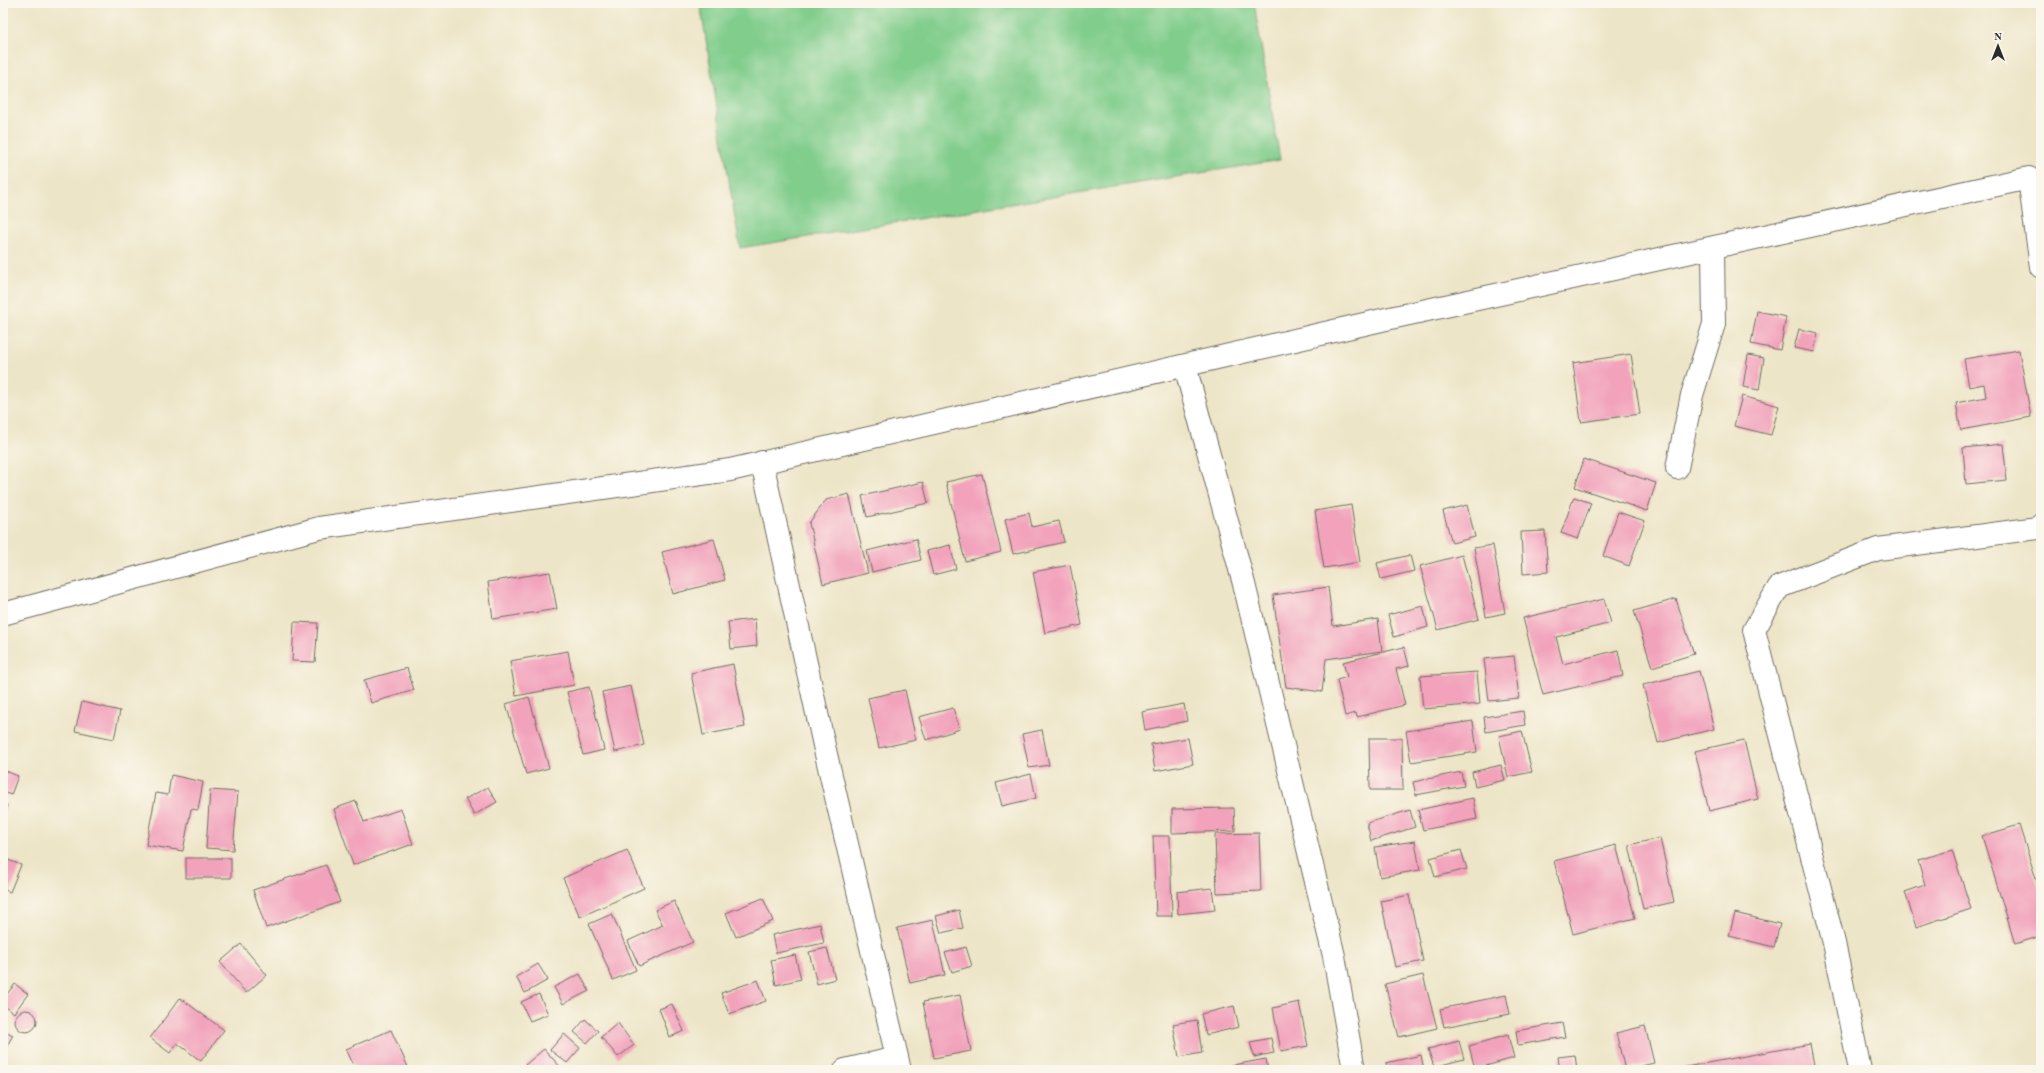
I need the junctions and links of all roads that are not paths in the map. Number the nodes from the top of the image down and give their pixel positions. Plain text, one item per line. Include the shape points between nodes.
1 (2035, 177) edge
2 (1713, 248) junction
3 (2041, 267) edge
4 (1185, 366) junction
5 (762, 462) junction
6 (1677, 468) dead end
7 (2041, 526) edge
8 (3, 614) edge
9 (898, 1064) edge
10 (845, 1070) edge
11 (1354, 1070) edge
12 (1860, 1070) edge

1 - 2 street
1 - 3 street
2 - 4 street via 1386,319
2 - 6 street via 1714,324 1692,395
4 - 5 street
4 - 11 street via 1244,584 1330,941
5 - 8 street via 722,471 319,528
5 - 9 street
7 - 12 street via 1878,550 1779,587 1754,630 1834,942
9 - 10 street

